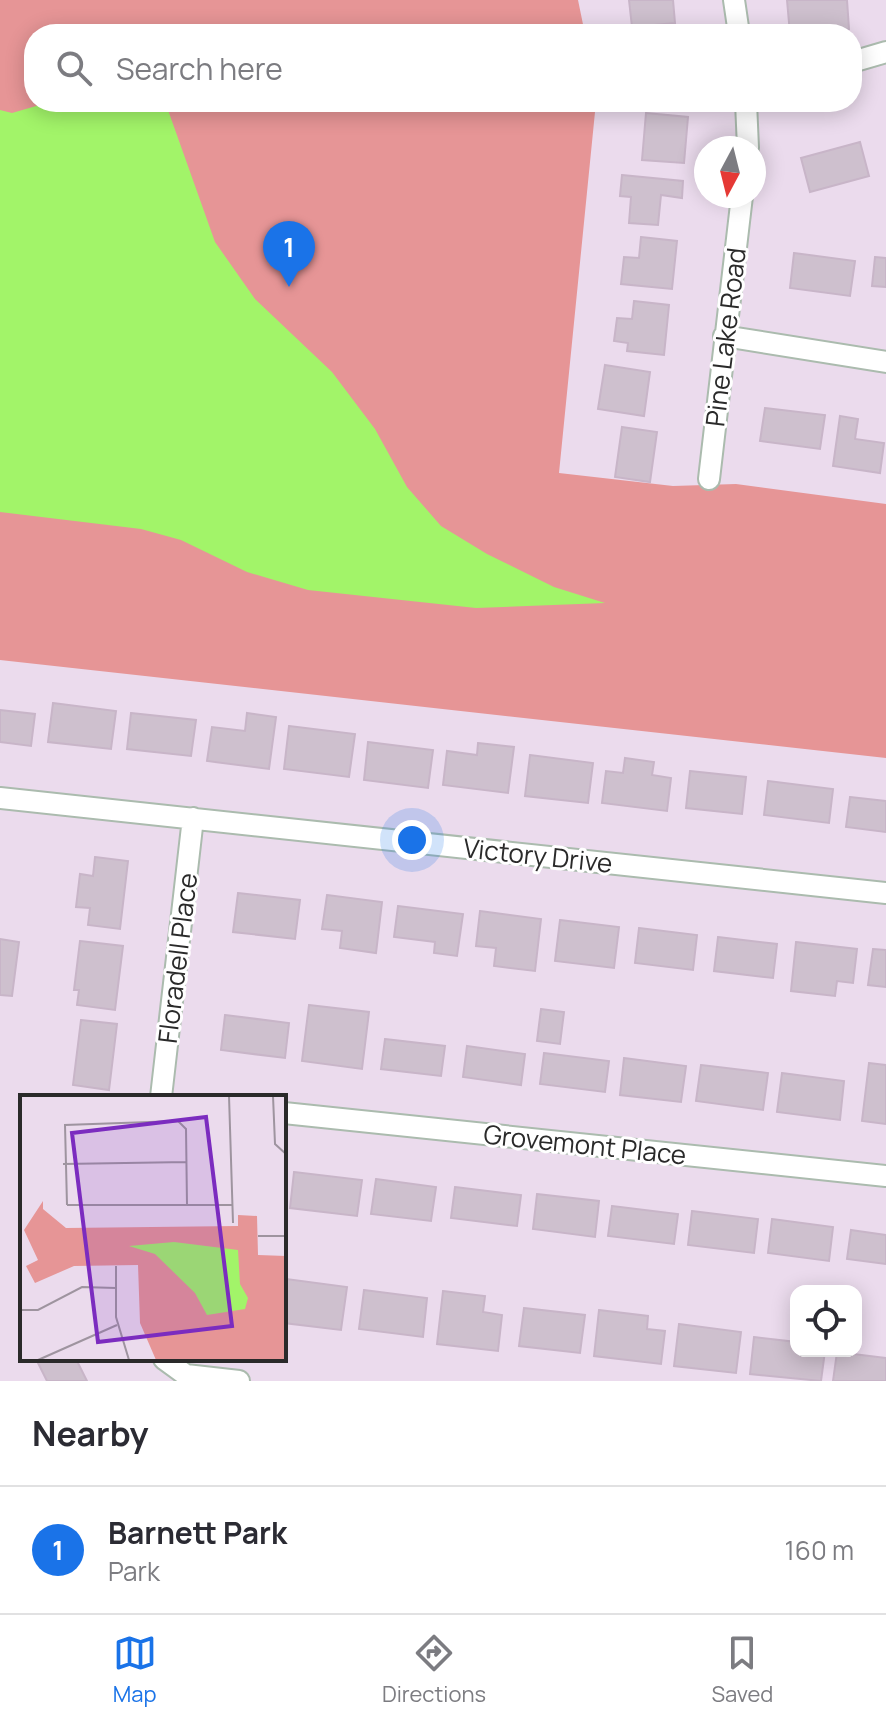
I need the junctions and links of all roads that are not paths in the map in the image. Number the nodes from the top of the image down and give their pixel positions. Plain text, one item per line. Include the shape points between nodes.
1 (734, 0) edge
2 (738, 24) edge
3 (886, 52) edge
4 (862, 59) edge
5 (746, 112) edge
6 (747, 136) edge
7 (740, 208) edge
8 (724, 336) junction
9 (886, 362) edge
10 (709, 479) dead end
11 (0, 798) edge
12 (193, 818) junction
13 (886, 893) edge
14 (161, 1095) edge
15 (286, 1113) edge
16 (886, 1176) edge
17 (167, 1361) edge
18 (239, 1381) edge

1 - 2 street
3 - 4 street
5 - 6 street
7 - 8 street, Pine Lake Road
8 - 9 street
8 - 10 street, Pine Lake Road
11 - 12 street, Victory Drive
12 - 13 street, Victory Drive
12 - 14 street, Floradell Place
15 - 16 street, Grovemont Place
17 - 18 street via 186,1375

